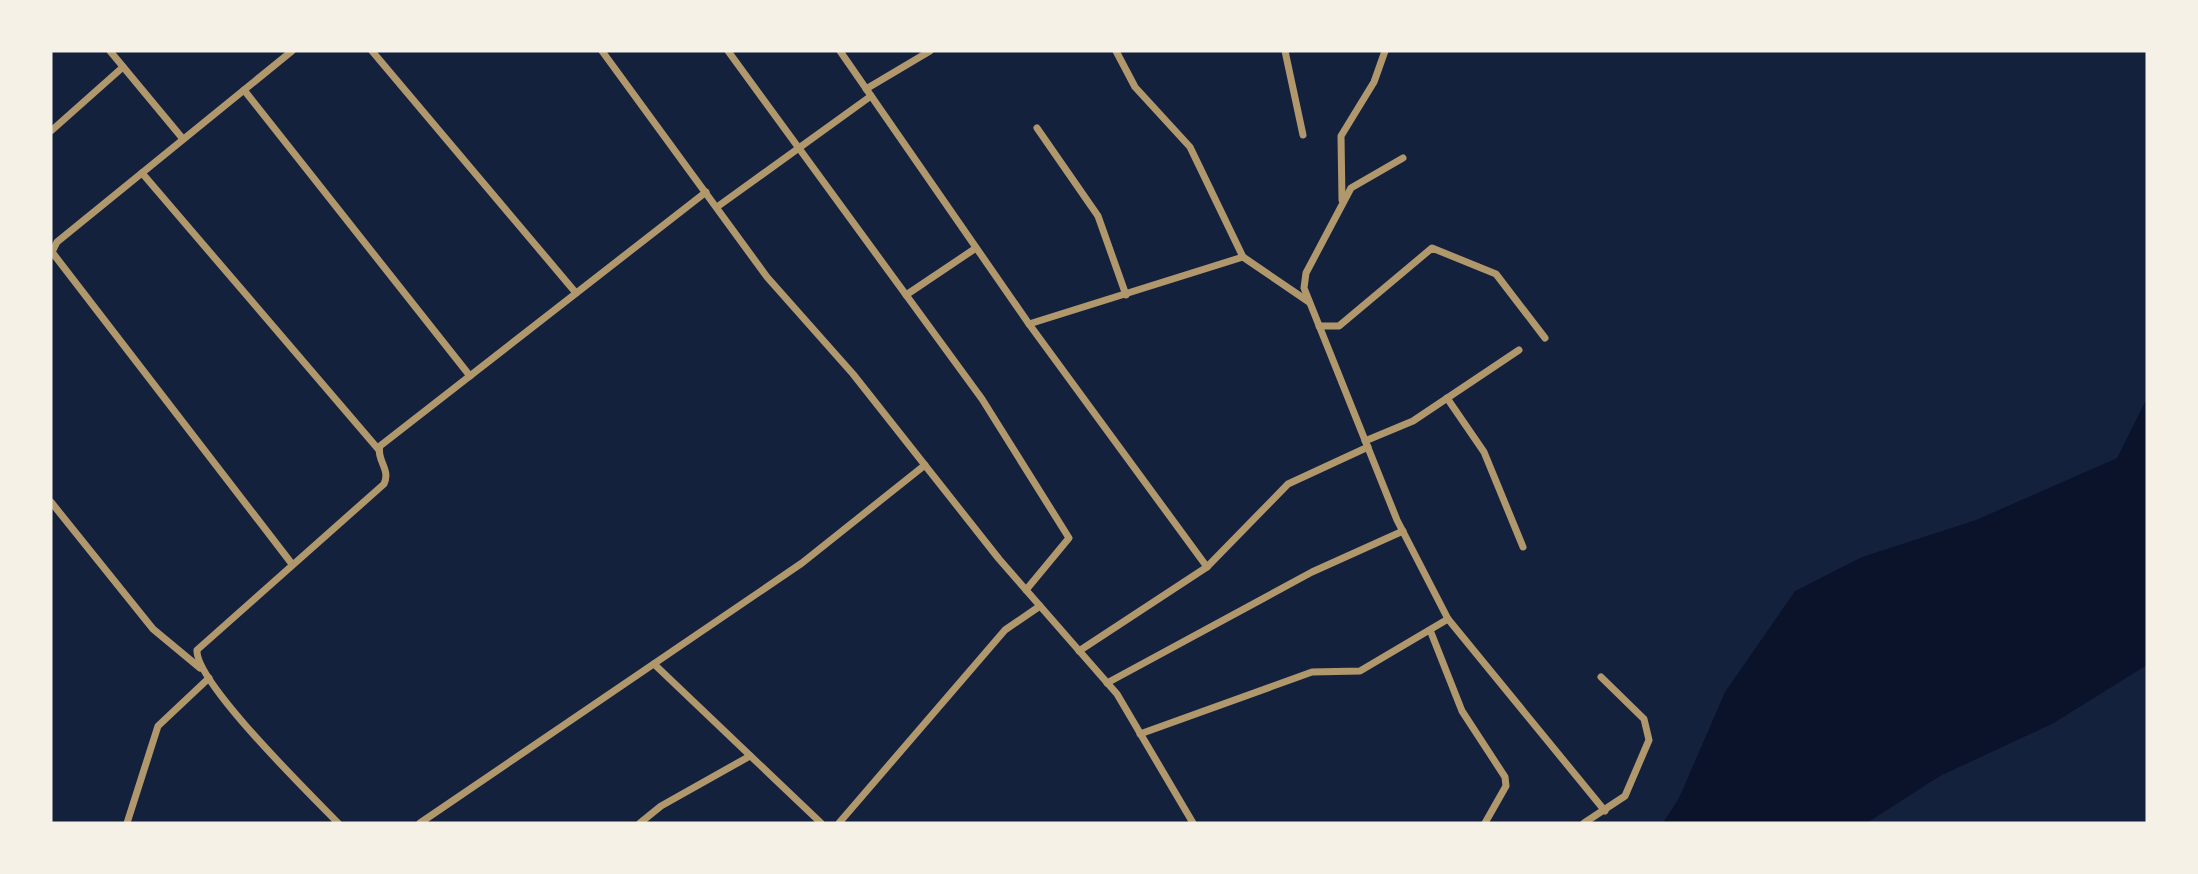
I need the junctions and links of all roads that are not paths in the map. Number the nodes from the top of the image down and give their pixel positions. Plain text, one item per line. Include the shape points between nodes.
1 (110, 51) edge
2 (292, 51) edge
3 (372, 51) edge
4 (602, 51) edge
5 (728, 51) edge
6 (840, 51) edge
7 (930, 51) edge
8 (1116, 51) edge
9 (1285, 51) edge
10 (1385, 51) edge
11 (123, 67) junction
12 (244, 90) junction
13 (869, 92) junction
14 (1037, 128) dead end
15 (51, 131) edge
16 (1303, 135) dead end
17 (183, 139) junction
18 (797, 149) junction
19 (1403, 158) dead end
20 (142, 173) junction
21 (706, 192) junction
22 (1342, 201) junction
23 (717, 207) junction
24 (54, 244) edge
25 (976, 248) junction
26 (1243, 257) junction
27 (576, 293) junction
28 (906, 295) junction
29 (1126, 295) junction
30 (1310, 302) junction
31 (1029, 324) junction
32 (1320, 326) junction
33 (1545, 338) dead end
34 (1519, 350) dead end
35 (470, 376) junction
36 (1447, 398) junction
37 (1367, 444) junction
38 (379, 450) junction
39 (925, 465) junction
40 (51, 502) edge
41 (1403, 531) junction
42 (1523, 547) dead end
43 (292, 564) junction
44 (1208, 567) junction
45 (1026, 590) junction
46 (1040, 606) junction
47 (1448, 619) junction
48 (1430, 630) junction
49 (1079, 651) junction
50 (654, 664) junction
51 (203, 671) junction
52 (1601, 677) dead end
53 (209, 678) junction
54 (1107, 683) junction
55 (1140, 734) junction
56 (750, 756) junction
57 (1605, 811) junction
58 (127, 823) edge
59 (338, 823) edge
60 (420, 823) edge
61 (640, 823) edge
62 (821, 823) edge
63 (839, 823) edge
64 (1193, 823) edge
65 (1485, 823) edge
66 (1584, 823) edge

1 - 11 street
2 - 12 street
3 - 27 street
4 - 21 street
5 - 18 street
6 - 13 street
7 - 13 street
8 - 26 street via 1135,87 1190,147
9 - 16 street
10 - 22 street via 1374,82 1341,136
11 - 15 street
11 - 17 street
12 - 17 street
12 - 35 street
13 - 18 street
13 - 25 street
14 - 29 street via 1098,216
17 - 20 street
18 - 23 street
18 - 28 street
19 - 22 street via 1357,181
20 - 24 street
20 - 38 street
21 - 23 street
21 - 27 street
22 - 30 street via 1306,273 1304,288
23 - 39 street via 767,277
24 - 43 street via 55,258
25 - 28 street
25 - 31 street
26 - 29 street
26 - 30 street
27 - 35 street
28 - 45 street via 982,399 1069,538
29 - 31 street
30 - 32 street
31 - 44 street
32 - 33 street via 1339,326 1432,248 1496,274
32 - 37 street
34 - 36 street
35 - 38 street
36 - 37 street
36 - 42 street via 1484,452
37 - 41 street
37 - 44 street via 1287,484
38 - 43 street via 387,474 384,484
39 - 45 street
39 - 50 street via 802,563
40 - 51 street via 153,629
41 - 47 street
41 - 54 street via 1312,572
43 - 51 street via 201,644 196,658
44 - 49 street
45 - 46 street
46 - 49 street
46 - 63 street via 1005,630
47 - 48 street
47 - 57 street
48 - 55 street via 1360,671 1312,672
48 - 65 street via 1462,711 1506,777 1506,786
49 - 54 street
50 - 56 street
50 - 60 street
51 - 53 street
52 - 57 street via 1644,719 1649,732 1631,787
53 - 58 street via 160,722
53 - 59 street via 248,728
54 - 55 street
55 - 64 street
56 - 61 street via 661,806
56 - 62 street
57 - 66 street

